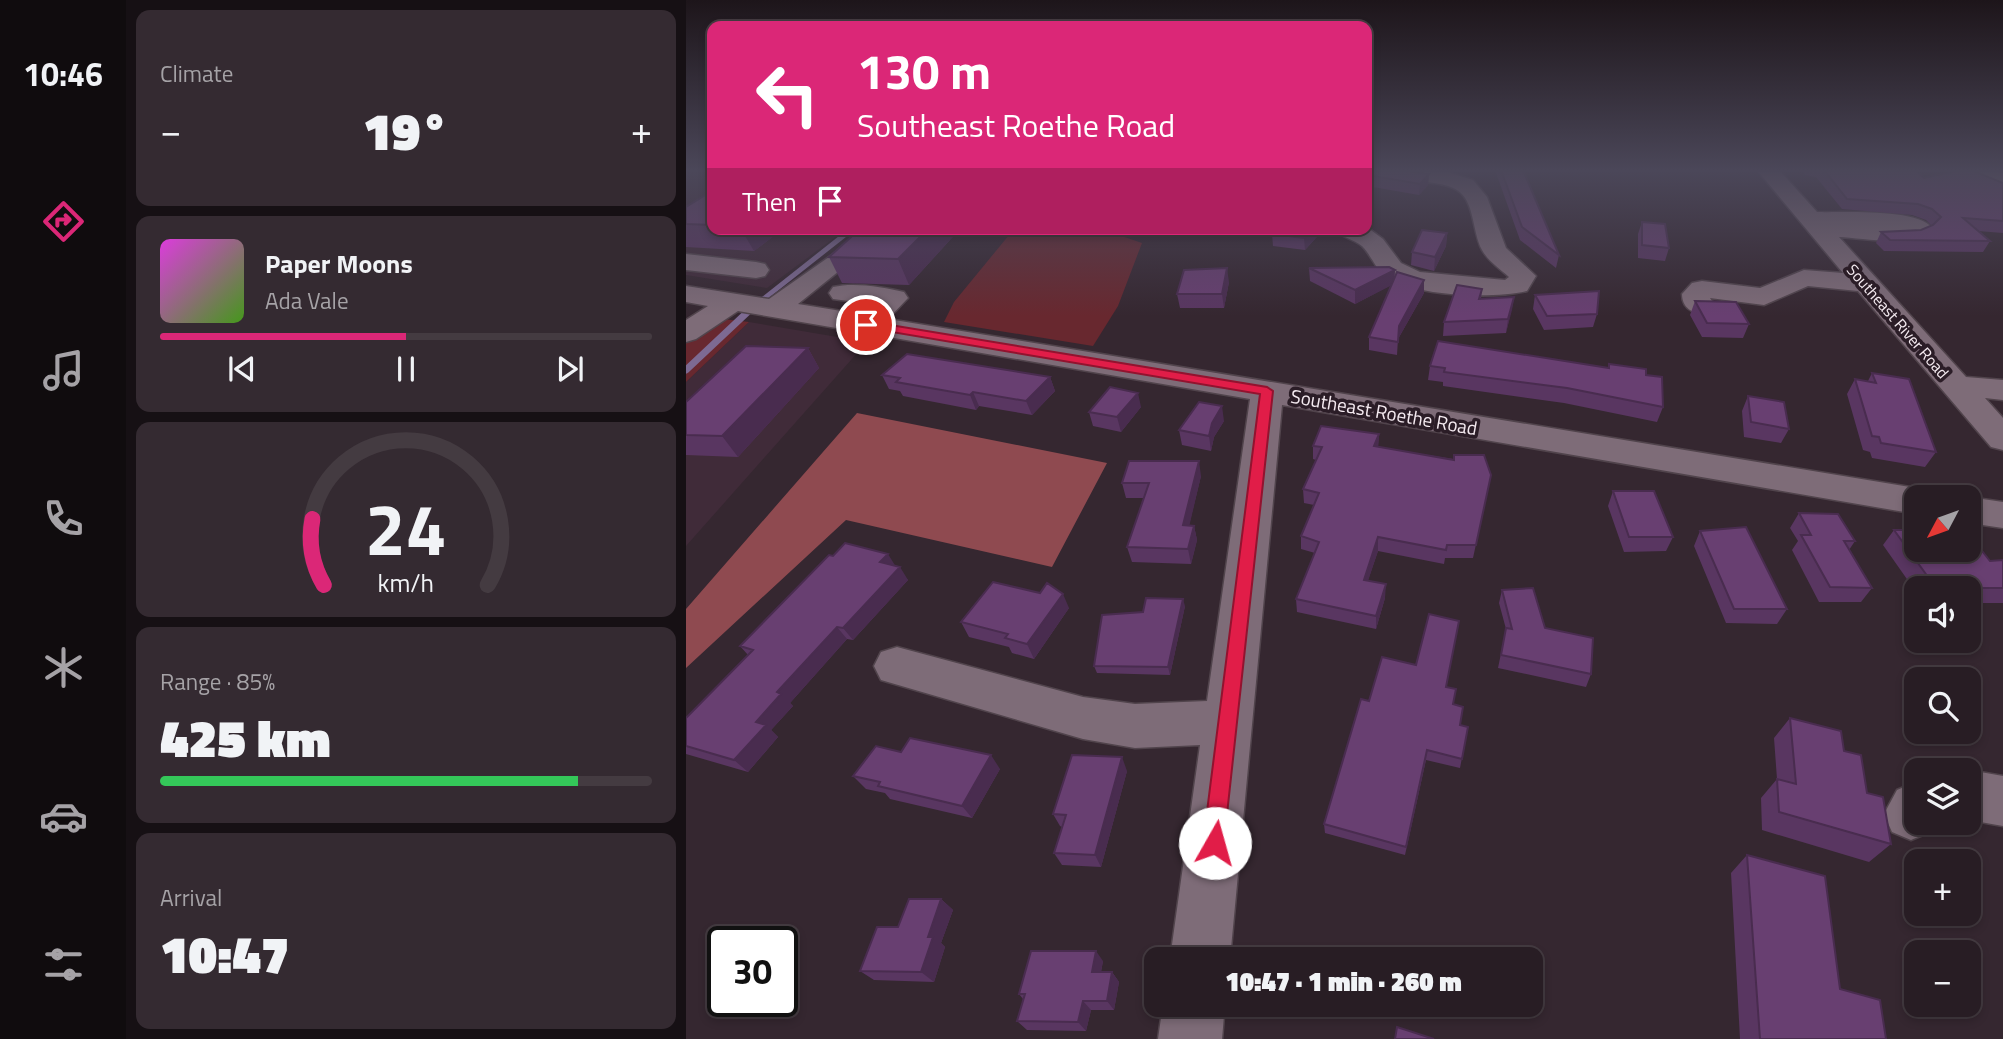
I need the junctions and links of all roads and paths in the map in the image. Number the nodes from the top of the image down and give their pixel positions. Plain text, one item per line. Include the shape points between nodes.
1 (1484, 218) edge
2 (1808, 218) edge
3 (877, 235) edge
4 (1362, 235) edge
5 (686, 262) edge
6 (756, 270) dead end
7 (1864, 283) junction
8 (844, 293) dead end
9 (686, 294) edge
10 (733, 302) junction
11 (1702, 307) edge
12 (774, 309) junction
13 (866, 325) junction
14 (686, 332) edge
15 (1954, 386) junction
16 (2003, 390) edge
17 (1267, 391) junction
18 (2003, 439) edge
19 (1904, 499) edge
20 (1981, 512) edge
21 (2003, 515) edge
22 (897, 666) dead end
23 (1230, 722) junction
24 (1981, 797) edge
25 (2003, 801) edge
26 (1202, 947) edge
27 (1193, 1017) edge
28 (1190, 1039) edge

1 - 4 street via 1492,246 1523,276 1518,285 1505,288 1398,272
2 - 7 street, Southeast River Road
3 - 12 street
5 - 6 street
7 - 11 street via 1804,278 1764,297 1702,289 1696,294
7 - 15 street, Southeast River Road
8 - 13 street via 894,298
9 - 10 street, Southeast Roethe Road
10 - 12 street, Southeast Roethe Road
10 - 14 street
12 - 13 street, Southeast Roethe Road
13 - 17 street, Southeast Roethe Road
15 - 16 street
15 - 18 street, Southeast River Road
17 - 19 street, Southeast Roethe Road
17 - 23 street
20 - 21 street
22 - 23 street via 1083,718 1135,726
23 - 26 street
24 - 25 street
27 - 28 street

